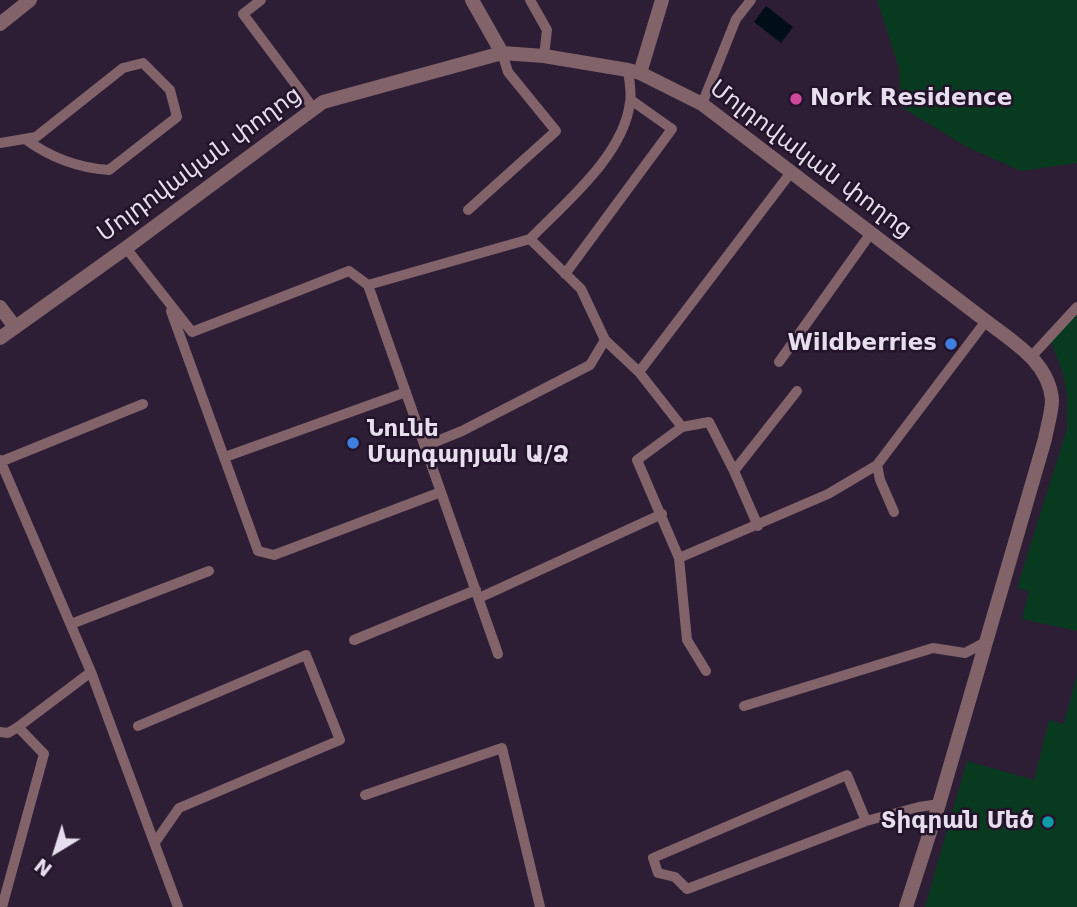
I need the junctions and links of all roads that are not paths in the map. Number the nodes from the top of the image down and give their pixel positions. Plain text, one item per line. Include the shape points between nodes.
1 (261, 0) edge
2 (472, 0) edge
3 (530, 0) edge
4 (662, 0) edge
5 (751, 0) edge
6 (26, 1) edge
7 (0, 24) edge
8 (502, 54) junction
9 (544, 56) junction
10 (634, 72) junction
11 (631, 100) junction
12 (702, 104) junction
13 (314, 109) junction
14 (25, 139) junction
15 (0, 143) edge
16 (792, 172) junction
17 (468, 210) dead end
18 (872, 233) junction
19 (530, 239) junction
20 (127, 248) junction
21 (565, 274) junction
22 (368, 285) junction
23 (166, 299) junction
24 (0, 307) edge
25 (1077, 307) edge
26 (986, 321) junction
27 (15, 327) junction
28 (0, 338) edge
29 (605, 340) junction
30 (1031, 357) junction
31 (779, 362) dead end
32 (639, 372) junction
33 (797, 391) dead end
34 (406, 392) junction
35 (143, 404) dead end
36 (682, 427) junction
37 (425, 446) junction
38 (225, 457) junction
39 (0, 462) edge
40 (877, 466) junction
41 (734, 471) junction
42 (441, 492) junction
43 (894, 512) dead end
44 (662, 514) junction
45 (758, 526) junction
46 (679, 558) junction
47 (209, 570) dead end
48 (477, 594) junction
49 (71, 624) junction
50 (354, 640) dead end
51 (984, 643) junction
52 (498, 654) dead end
53 (706, 671) dead end
54 (92, 672) junction
55 (744, 706) dead end
56 (138, 726) dead end
57 (18, 727) junction
58 (0, 732) edge
59 (365, 795) dead end
60 (939, 804) junction
61 (866, 821) junction
62 (156, 841) junction
63 (2, 907) edge
64 (178, 907) edge
65 (540, 907) edge
66 (906, 907) edge

1 - 13 lane via 243,14
2 - 8 street
3 - 9 lane via 547,30
4 - 10 street
5 - 12 lane via 736,19
6 - 7 street
8 - 9 street, Մոլդովական փողոց
8 - 13 street, Մոլդովական փողոց via 323,102
8 - 17 lane via 508,72 556,131
9 - 10 street, Մոլդովական փողոց
10 - 11 lane
10 - 12 street, Մոլդովական փողոց
11 - 19 lane via 620,138 592,175
11 - 21 lane via 672,129
12 - 16 street, Մոլդովական փողոց
13 - 20 street, Մոլդովական փողոց
14 - 14 lane via 36,137 123,68 143,63 170,90 177,117 109,170 83,168
14 - 15 lane
16 - 18 street, Մոլդովական փողոց
16 - 32 lane
18 - 26 street, Մոլդովական փողոց
18 - 31 lane
19 - 21 lane
19 - 22 lane
20 - 23 lane
20 - 27 street, Մոլդովական փողոց
21 - 29 lane via 581,289
22 - 23 lane via 349,271 192,332
22 - 34 lane
23 - 38 lane
24 - 27 street
25 - 30 lane
26 - 30 street, Մոլդովական փողոց
26 - 40 lane
27 - 28 street, Մոլդովական փողոց
29 - 32 lane
29 - 37 lane via 590,365
30 - 51 street, Մոլդովական փողոց via 1046,374 1052,401 1045,439
32 - 36 lane
33 - 41 lane
34 - 37 lane
34 - 38 lane
35 - 39 lane
36 - 41 lane via 709,422
36 - 44 lane via 637,460
37 - 42 lane
38 - 42 lane via 258,551 274,555
39 - 49 lane
40 - 43 lane
40 - 45 lane
41 - 45 lane
42 - 48 lane
44 - 46 lane
44 - 48 lane
45 - 46 lane
46 - 53 lane via 687,639
47 - 49 lane
48 - 50 lane
48 - 52 lane
49 - 54 lane
51 - 55 lane via 965,653 933,648
51 - 60 street, Մոլդովական փողոց
54 - 57 lane
54 - 62 lane
56 - 62 lane via 306,655 340,740 179,808
57 - 58 lane
57 - 63 lane via 44,754
59 - 65 lane via 502,748
60 - 61 lane
60 - 66 street, Մոլդովական փողոց
61 - 61 lane via 687,889 675,877 658,873 653,858 847,775
62 - 64 lane

